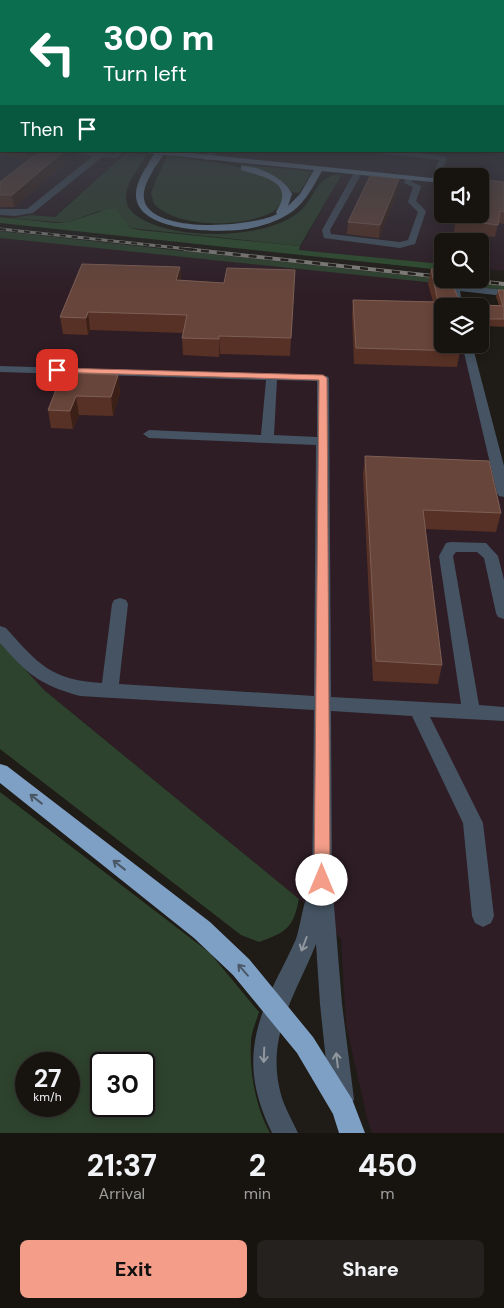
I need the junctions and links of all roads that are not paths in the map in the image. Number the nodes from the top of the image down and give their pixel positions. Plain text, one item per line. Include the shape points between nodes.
1 (57, 189) edge
2 (141, 189) edge
3 (287, 189) edge
4 (306, 189) edge
5 (349, 189) edge
6 (416, 189) edge
7 (0, 212) edge
8 (274, 218) junction
9 (504, 293) edge
10 (456, 298) edge
11 (470, 353) edge
12 (0, 369) edge
13 (272, 376) junction
14 (149, 434) dead end
15 (267, 439) junction
16 (323, 441) junction
17 (500, 458) edge
18 (504, 493) edge
19 (120, 604) dead end
20 (504, 613) edge
21 (0, 632) edge
22 (110, 690) junction
23 (323, 703) junction
24 (418, 710) junction
25 (471, 712) junction
26 (504, 714) edge
27 (0, 772) edge
28 (322, 880) junction
29 (483, 916) dead end
30 (274, 1007) junction
31 (343, 1108) junction
32 (285, 1133) edge
33 (352, 1133) edge

1 - 7 street via 30,211
2 - 8 main road, bridge via 144,208 177,224 238,227
3 - 8 main road via 288,201
4 - 8 main road via 295,205
5 - 6 street via 325,234 400,245 412,242 422,211 412,202
9 - 10 street via 458,288 455,290
11 - 17 street
12 - 13 street
13 - 15 street
13 - 16 street via 323,378
14 - 15 street
15 - 16 street
16 - 23 street
17 - 18 street
19 - 22 street
20 - 25 street via 491,556 481,547 451,547 446,556
21 - 22 street via 34,671 48,679 80,689
22 - 23 street
23 - 24 street
23 - 28 street
24 - 25 street
24 - 29 street via 473,823
25 - 26 street
30 -> 27 highway via 241,967 202,930
28 -> 30 street via 303,947
31 -> 28 street
30 - 31 highway via 305,1045
30 -> 32 street via 263,1061 270,1101
31 - 33 highway

